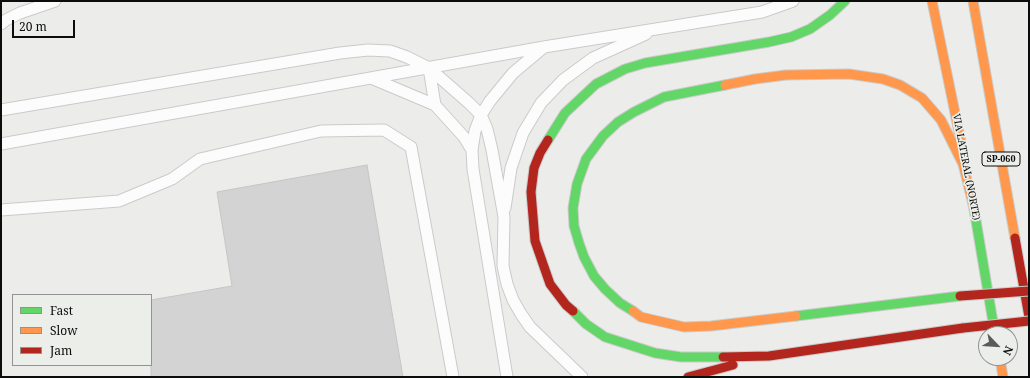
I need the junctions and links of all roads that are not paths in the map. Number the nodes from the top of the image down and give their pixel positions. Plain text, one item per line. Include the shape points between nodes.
1 (55, 1) edge
2 (793, 1) edge
3 (845, 1) edge
4 (932, 1) edge
5 (973, 1) edge
6 (1, 24) edge
7 (659, 28) junction
8 (544, 47) junction
9 (429, 68) junction
10 (371, 78) junction
11 (435, 105) junction
12 (1, 110) edge
13 (481, 115) junction
14 (1, 144) edge
15 (472, 150) junction
16 (1, 210) edge
17 (975, 212) junction
18 (504, 217) junction
19 (1029, 291) edge
20 (1029, 316) edge
21 (1029, 321) edge
22 (995, 326) edge
23 (769, 356) junction
24 (1001, 366) edge
25 (453, 377) edge
26 (508, 377) edge
27 (582, 377) edge
28 (688, 377) edge
29 (1003, 377) edge

1 - 6 lane via 20,13
2 - 7 lane via 762,12
3 - 23 main road via 810,29 791,36 645,63 625,69 596,84 565,113 540,153 534,168 531,192 533,224 542,264 550,284 566,305 586,324 605,337 655,353 681,357
4 - 17 main road, VIA LATERAL (NORTE)
5 - 20 main road, SP-060
7 - 8 lane
7 - 18 lane via 593,58 563,80 541,103 524,133 511,168
8 - 9 lane
8 - 13 lane via 513,73
9 - 10 lane
9 - 11 lane
9 - 12 lane via 407,56 390,51 368,50
9 - 13 lane
10 - 11 lane
10 - 14 lane
11 - 15 lane
13 - 15 lane
13 - 18 lane via 492,150
15 - 26 lane
16 - 25 lane via 119,201 172,180 200,159 321,131 384,130 411,147
17 - 19 main road, bridge via 963,164 941,120 922,98 900,85 883,79 850,74 786,75 664,97 618,122 603,136 586,159 577,184 573,208 574,226 584,257 594,276 605,289 641,317 684,327 711,326 960,296
17 - 22 main road, VIA LATERAL (NORTE)
18 - 27 lane via 503,266 513,300 530,327
21 - 23 main road, bridge
23 - 28 main road
24 - 29 main road

